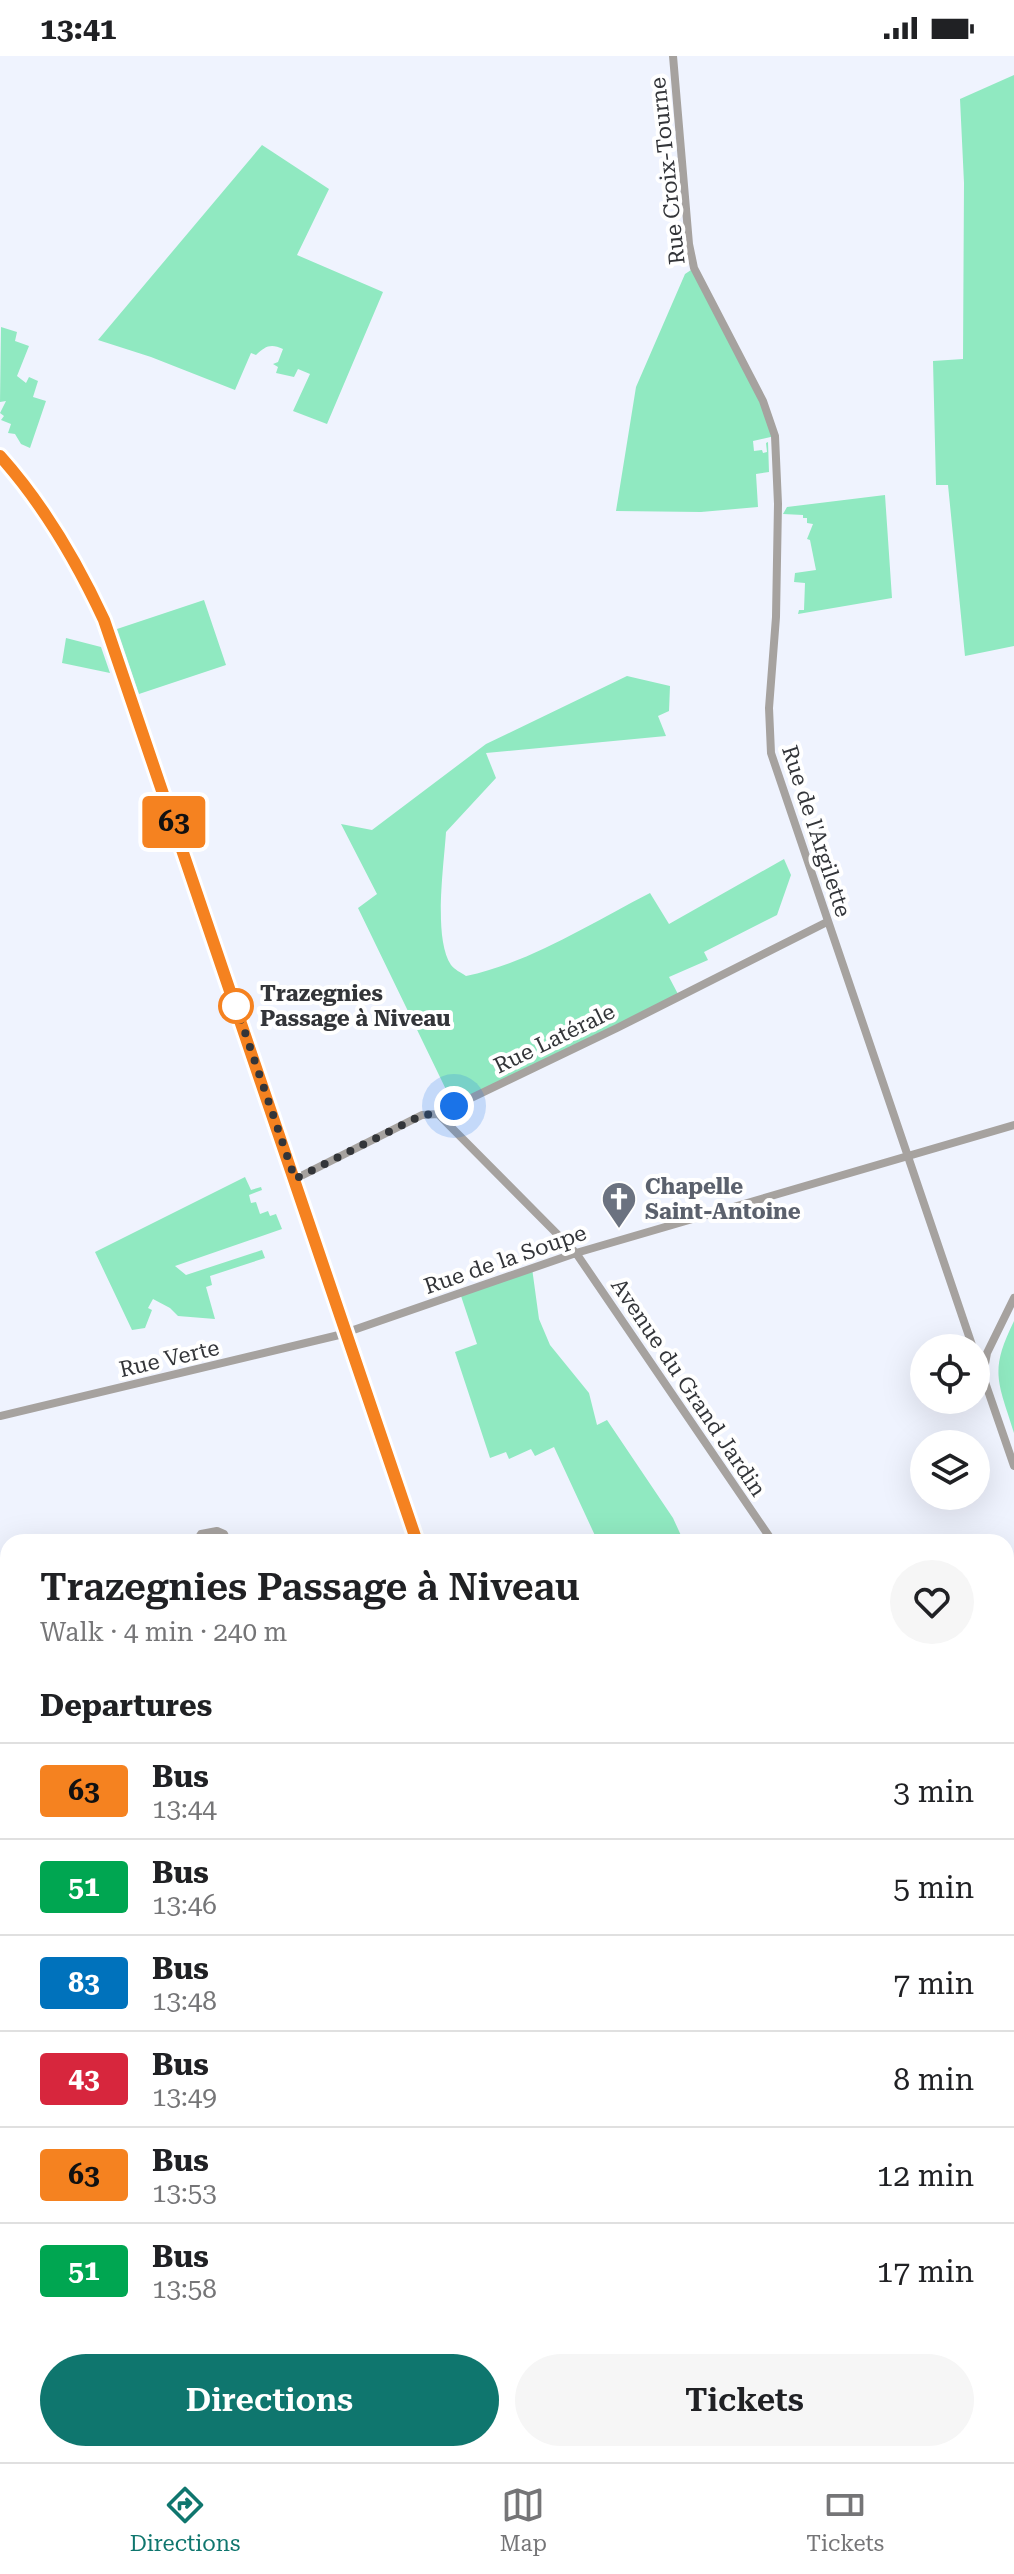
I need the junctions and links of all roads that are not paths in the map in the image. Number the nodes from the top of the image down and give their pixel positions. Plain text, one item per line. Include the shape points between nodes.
1 (673, 56) edge
2 (0, 456) edge
3 (778, 504) joint
4 (827, 922) junction
5 (438, 1114) junction
6 (1014, 1125) edge
7 (907, 1157) junction
8 (295, 1179) junction
9 (576, 1253) junction
10 (1014, 1298) edge
11 (346, 1333) junction
12 (968, 1334) edge
13 (990, 1347) edge
14 (990, 1396) edge
15 (0, 1416) edge
16 (1014, 1466) edge
17 (201, 1534) edge
18 (224, 1534) edge
19 (414, 1534) edge
20 (768, 1534) edge

1 - 3 street, Rue Croix-Tourne via 694,268 763,401 775,436
2 - 8 main road via 58,532 104,620
3 - 4 street, Rue de l'Argilette via 769,737
4 - 5 street, Rue Latérale
4 - 7 street, Rue de l'Argilette
5 - 8 street, Rue Latérale via 422,1115
5 - 9 street, Avenue du Grand Jardin
6 - 7 street, Rue de la Soupe
7 - 9 street, Rue de la Soupe
7 - 12 street, Rue de l'Argilette
8 - 11 main road
9 - 11 street, Rue de la Soupe
9 - 20 street, Avenue du Grand Jardin
10 - 13 street
11 - 15 street, Rue Verte
11 - 19 main road
14 - 16 street
17 - 18 street

